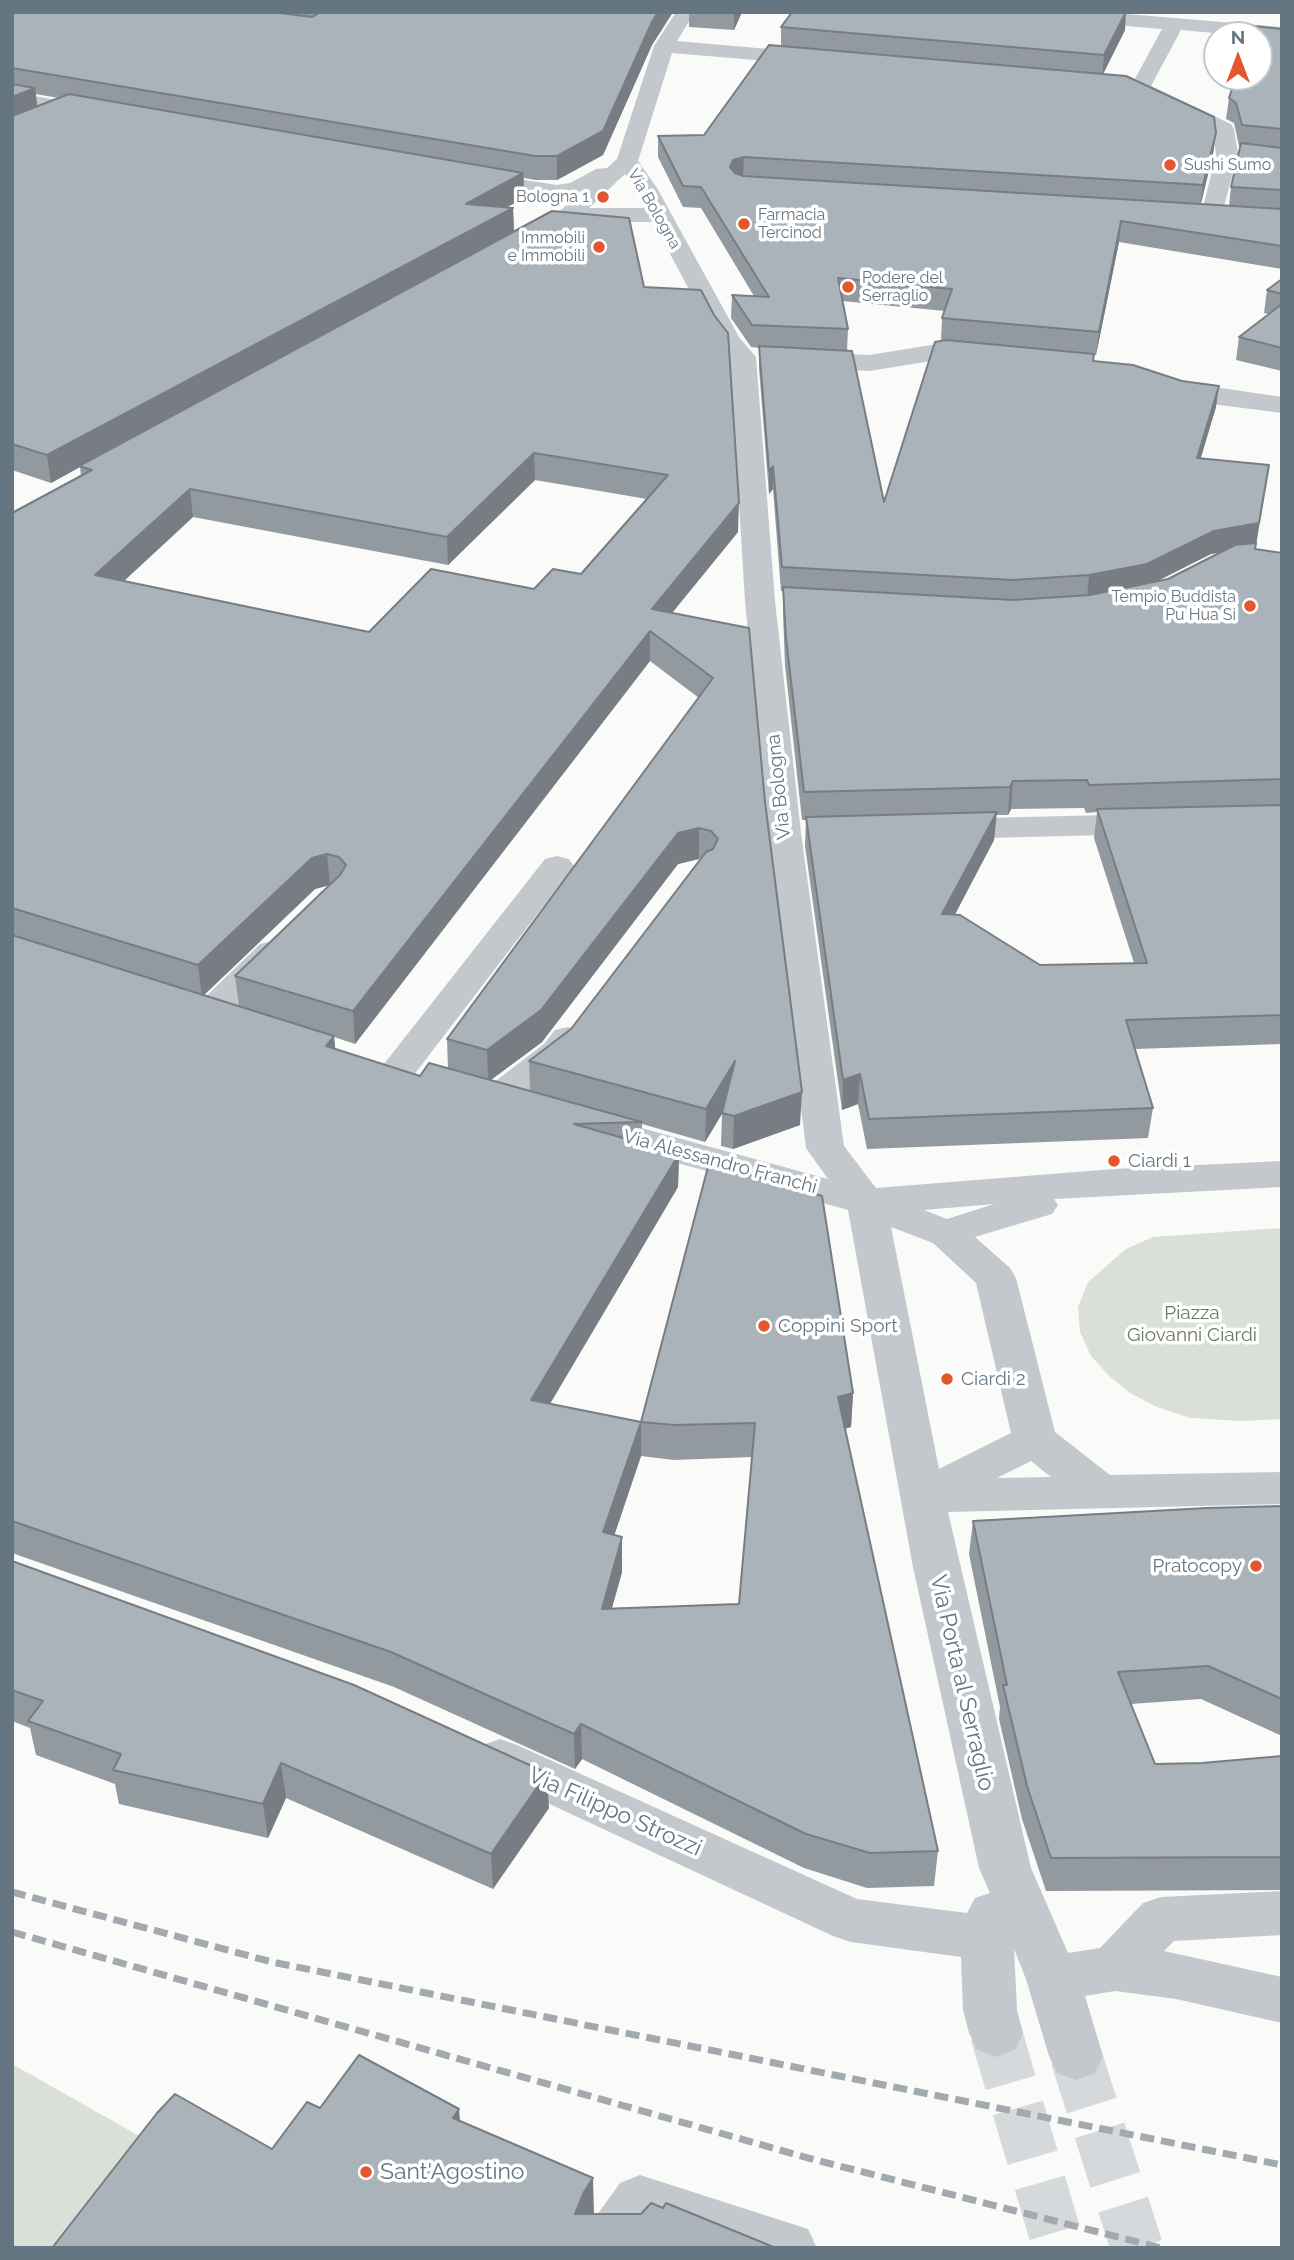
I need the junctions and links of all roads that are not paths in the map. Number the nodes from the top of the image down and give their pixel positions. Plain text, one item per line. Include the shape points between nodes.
1 (686, 12) edge
2 (1030, 12) edge
3 (1174, 25) junction
4 (1282, 33) edge
5 (664, 46) junction
6 (837, 61) edge
7 (12, 98) edge
8 (70, 108) junction
9 (111, 116) edge
10 (35, 123) edge
11 (1227, 154) junction
12 (1255, 157) edge
13 (627, 161) junction
14 (453, 176) edge
15 (1184, 214) edge
16 (569, 215) junction
17 (660, 215) junction
18 (1212, 216) junction
19 (1235, 218) edge
20 (502, 252) edge
21 (1008, 357) edge
22 (764, 358) junction
23 (1140, 379) edge
24 (1282, 405) edge
25 (1171, 823) edge
26 (908, 830) edge
27 (557, 866) dead end
28 (299, 927) edge
29 (170, 1002) edge
30 (589, 1010) edge
31 (209, 1014) junction
32 (247, 1026) edge
33 (359, 1061) edge
34 (397, 1073) junction
35 (494, 1100) junction
36 (1282, 1174) edge
37 (1114, 1182) junction
38 (866, 1202) junction
39 (947, 1234) junction
40 (1035, 1440) junction
41 (1282, 1488) edge
42 (1100, 1492) junction
43 (923, 1496) junction
44 (465, 1744) edge
45 (1005, 1868) junction
46 (1282, 1913) edge
47 (987, 1938) junction
48 (1115, 1968) junction
49 (1053, 1979) junction
50 (1282, 2000) edge
51 (996, 2033) tunnel mouth
52 (1076, 2056) tunnel mouth
53 (607, 2248) edge
54 (788, 2248) edge

1 - 5 street, Via Bologna
2 - 3 street
3 - 4 street
3 - 11 street via 1133,87 1223,129
5 - 6 street
5 - 13 street, Via Bologna
7 - 8 street
8 - 9 street
8 - 10 street
11 - 12 street
11 - 18 street
13 - 14 street via 576,189 557,192
13 - 16 street
13 - 17 street, Via Bologna
15 - 18 street
16 - 17 street
16 - 20 street
17 - 22 street, Via Bologna via 727,340
18 - 19 street
21 - 22 street via 944,351 869,363
22 - 38 street, Via Bologna via 771,602 797,833 779,874 825,1148
23 - 24 street via 1180,392
25 - 26 street
27 - 34 street
28 - 31 street
29 - 31 street
30 - 35 street via 557,1052
31 - 32 street
33 - 34 street, Via Alessandro Franchi
34 - 35 street, Via Alessandro Franchi
35 - 38 street, Via Alessandro Franchi
36 - 37 street
37 - 38 street
37 - 39 street
38 - 39 street
38 - 43 street
39 - 40 street via 995,1278
40 - 42 street
40 - 43 street
41 - 42 street
42 - 43 street
43 - 45 street, Via Porta al Serraglio
44 - 47 street, Via Filippo Strozzi via 852,1920
45 - 47 street, Via Porta al Serraglio
45 - 49 street, Via Porta al Serraglio
46 - 48 street via 1161,1919
47 - 51 street, Via Porta al Serraglio via 990,2010
48 - 49 street
48 - 50 street via 1176,1976
49 - 52 street, Via Porta al Serraglio
53 - 54 street via 640,2202

